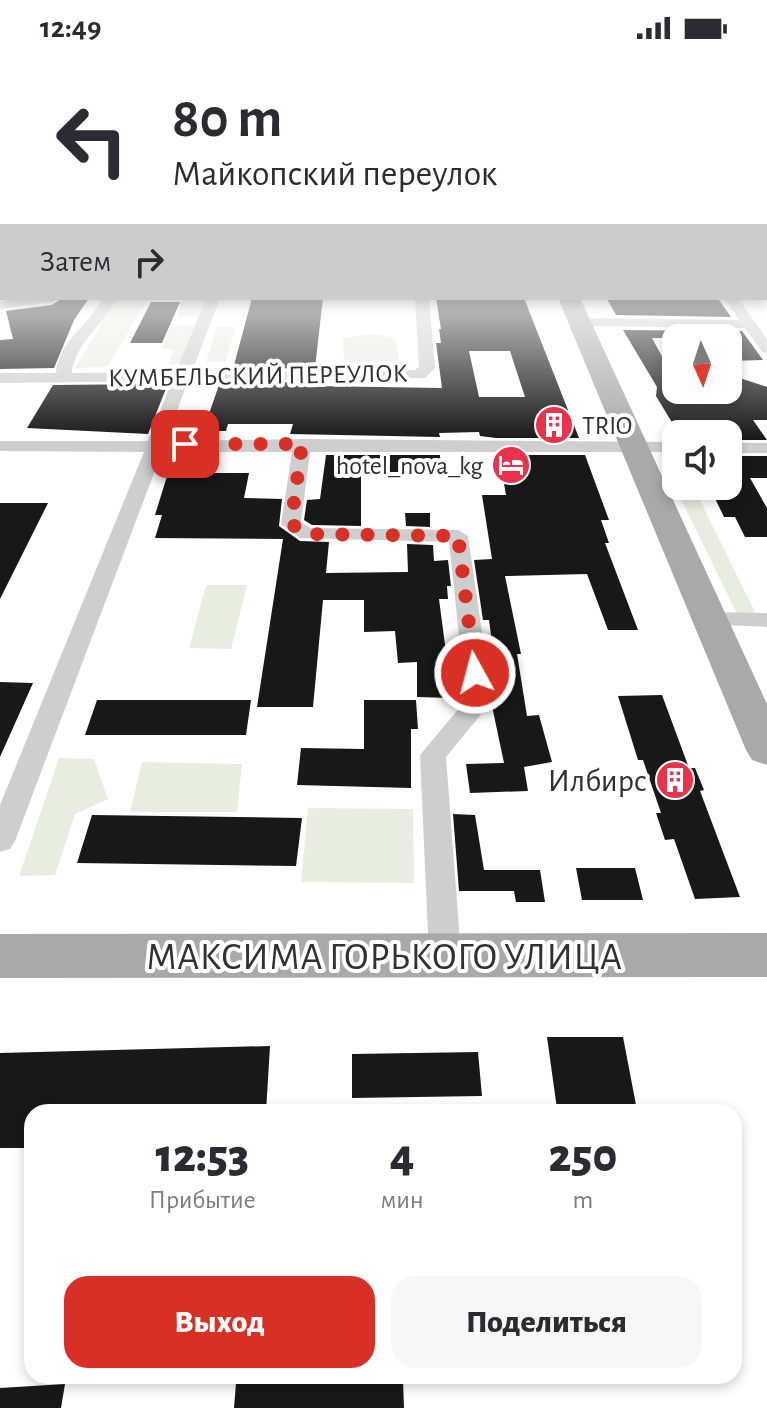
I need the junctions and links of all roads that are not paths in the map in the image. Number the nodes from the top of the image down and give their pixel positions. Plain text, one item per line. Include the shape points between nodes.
1 (101, 314) edge
2 (207, 314) edge
3 (423, 314) edge
4 (576, 314) edge
5 (625, 314) edge
6 (741, 314) edge
7 (747, 324) junction
8 (767, 349) edge
9 (64, 377) junction
10 (184, 377) junction
11 (0, 378) edge
12 (156, 444) junction
13 (302, 444) junction
14 (0, 446) edge
15 (635, 447) junction
16 (662, 447) edge
17 (742, 448) edge
18 (767, 448) edge
19 (708, 619) junction
20 (767, 620) edge
21 (767, 750) edge
22 (0, 841) edge
23 (445, 955) junction
24 (767, 955) edge
25 (0, 956) edge

1 - 9 street, КУМБЕЛЬСКИЙ ПЕРЕУЛОК via 66,356
2 - 10 street
3 - 10 street, КУМБЕЛЬСКИЙ ПЕРЕУЛОК via 427,368 419,375
4 - 15 main road
5 - 7 street
6 - 7 street
7 - 8 street
9 - 10 street, КУМБЕЛЬСКИЙ ПЕРЕУЛОК
9 - 11 street, КУМБЕЛЬСКИЙ ПЕРЕУЛОК
10 - 12 street
12 - 13 street
12 - 14 street
12 - 22 street
13 - 15 street
13 - 23 street via 291,524 307,534 458,536 479,701 433,755
15 - 16 street
15 - 19 main road
17 - 18 street
19 - 20 street
19 - 21 main road
23 - 24 main road, МАКСИМА ГОРЬКОГО УЛИЦА
23 - 25 main road, МАКСИМА ГОРЬКОГО УЛИЦА

